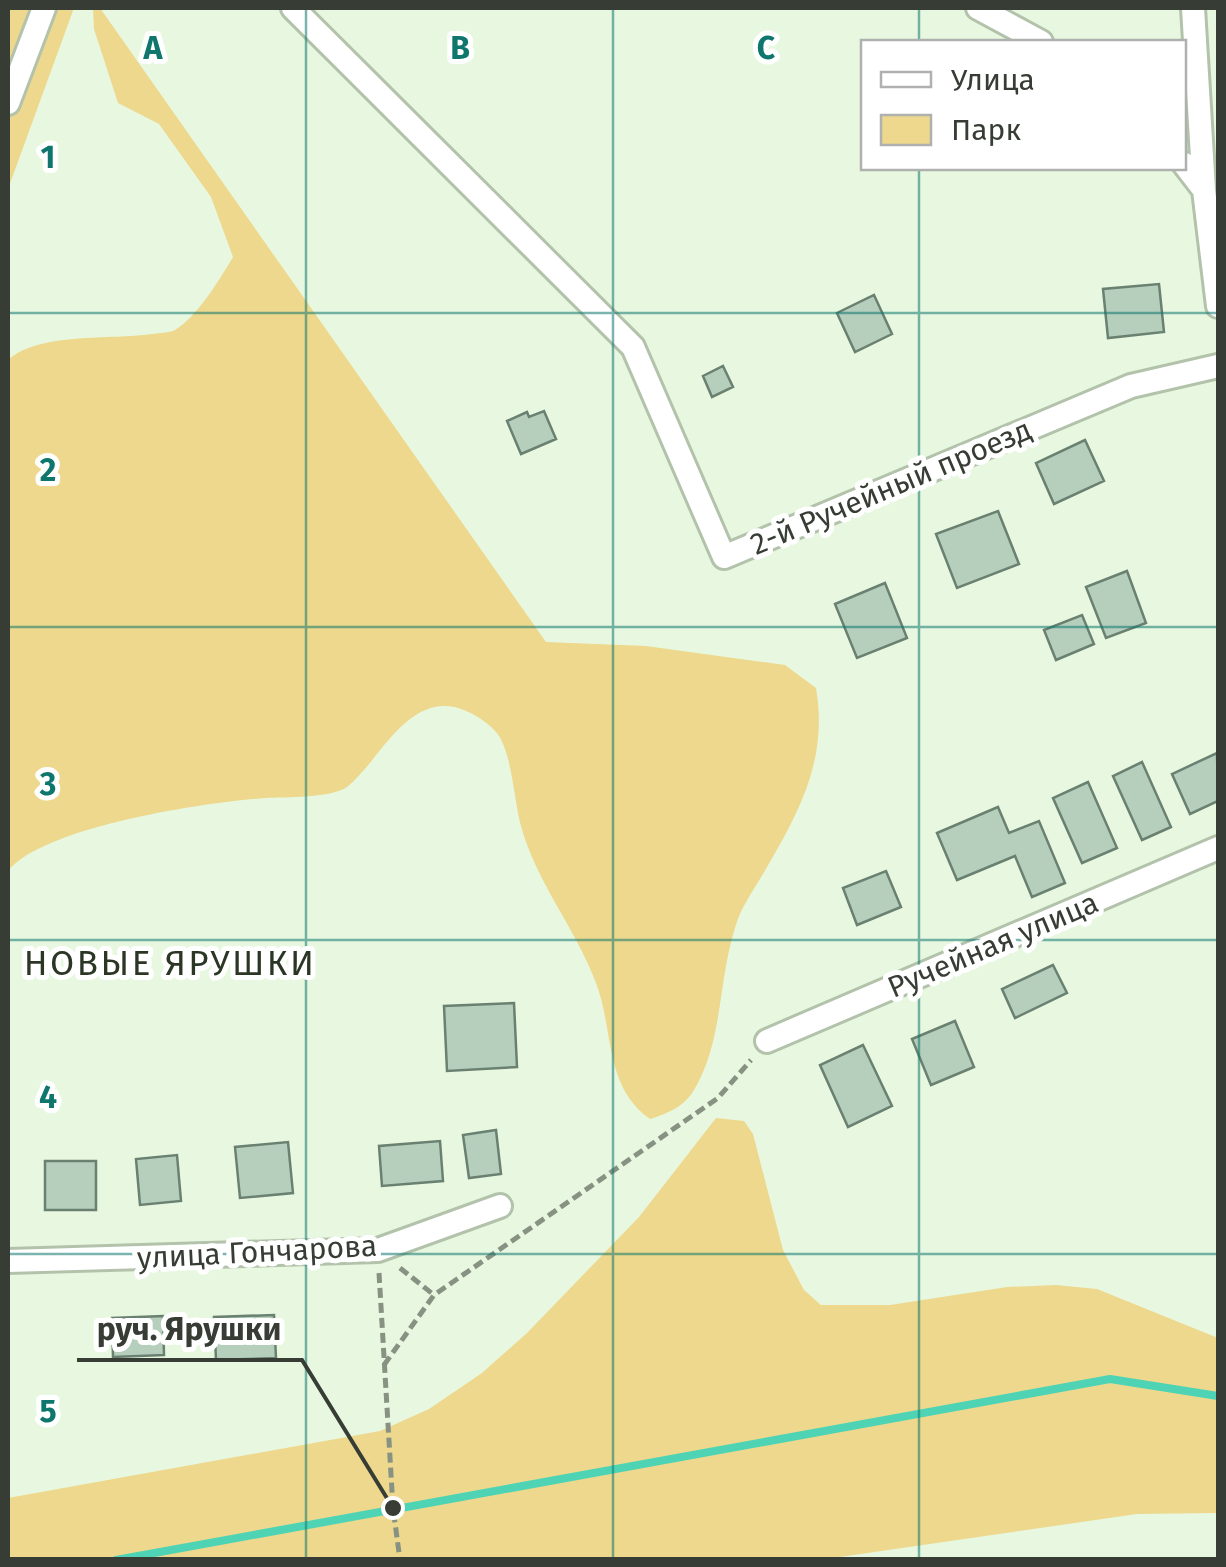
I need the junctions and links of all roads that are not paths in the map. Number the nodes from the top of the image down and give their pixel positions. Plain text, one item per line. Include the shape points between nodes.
1 (44, 8) edge
2 (293, 8) edge
3 (978, 8) edge
4 (1193, 8) edge
5 (1037, 40) edge
6 (8, 102) edge
7 (1186, 167) edge
8 (1204, 190) junction
9 (1218, 306) edge
10 (1218, 366) edge
11 (1218, 848) edge
12 (767, 1041) road end
13 (500, 1206) dead end
14 (8, 1261) edge

1 - 6 street
2 - 10 street, 2-й Ручейный проезд via 633,347 724,557 1130,386
3 - 5 street
4 - 8 street
7 - 8 street
8 - 9 street
11 - 12 street, Ручейная улица
13 - 14 street, улица Гончарова via 378,1250

